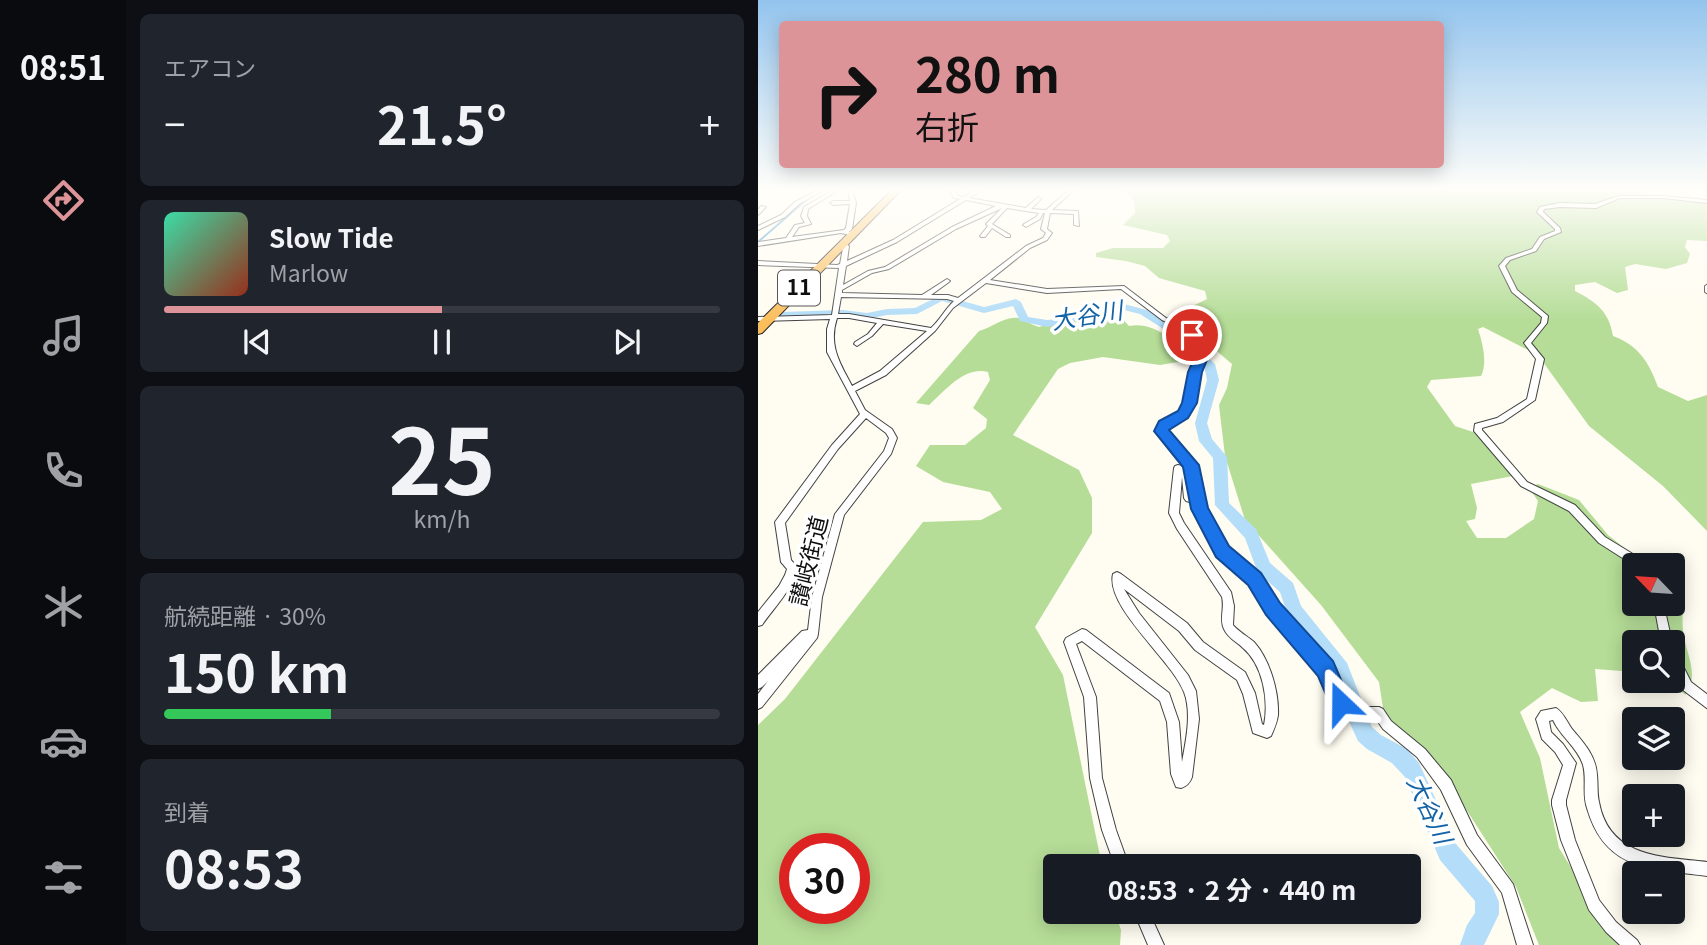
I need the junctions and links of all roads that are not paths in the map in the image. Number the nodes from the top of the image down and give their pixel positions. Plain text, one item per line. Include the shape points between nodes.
1 (792, 233) edge
2 (848, 233) joint
3 (907, 233) edge
4 (947, 233) edge
5 (985, 233) edge
6 (1003, 233) edge
7 (1049, 233) edge
8 (1555, 233) edge
9 (983, 236) dead end
10 (1008, 236) dead end
11 (787, 240) junction
12 (758, 244) edge
13 (841, 246) junction
14 (758, 263) edge
15 (843, 264) junction
16 (820, 267) junction
17 (948, 281) dead end
18 (986, 281) junction
19 (1707, 286) edge
20 (1707, 292) edge
21 (838, 293) junction
22 (922, 297) junction
23 (960, 301) junction
24 (835, 314) junction
25 (764, 319) edge
26 (882, 321) junction
27 (758, 330) edge
28 (933, 330) junction
29 (857, 344) dead end
30 (851, 390) junction
31 (865, 414) junction
32 (1198, 500) junction
33 (1623, 553) edge
34 (758, 621) edge
35 (813, 628) junction
36 (1685, 682) edge
37 (758, 683) edge
38 (758, 703) edge
39 (1707, 703) edge
40 (1118, 854) edge
41 (1707, 869) edge
42 (1146, 924) edge
43 (1156, 945) edge
44 (1525, 945) edge
45 (1632, 945) edge

1 - 11 street
2 - 11 street
2 - 13 highway, 11
3 - 15 street
4 - 21 street
5 - 9 street
6 - 10 street
7 - 18 street
8 - 33 street via 1502,266 1513,291 1545,316 1527,343 1540,359 1531,400 1477,429 1524,484 1572,508 1602,540
11 - 12 street
13 - 15 street, 讃岐街道 via 846,246
13 - 16 highway, 11
14 - 16 street
15 - 16 street
15 - 21 street, 讃岐街道
16 - 25 highway, 11
17 - 22 street
18 - 23 street
18 - 32 street via 1047,291 1123,287 1203,342 1204,355 1195,372 1187,410 1161,431 1191,465
19 - 20 street
21 - 22 street
21 - 24 street, 讃岐街道
22 - 23 street
23 - 28 street
24 - 25 street
24 - 26 street
24 - 30 street, 讃岐街道 via 830,352
25 - 27 highway, 11
26 - 28 street
26 - 29 street
28 - 30 street via 883,373
30 - 31 street, 讃岐街道
31 - 34 street via 780,522 791,576
31 - 35 street, 讃岐街道 via 892,433 893,441 840,514
32 - 40 street via 1189,498 1185,470 1178,468 1174,513 1227,595 1229,629 1260,659 1272,720 1267,732 1257,729 1241,676 1117,577 1118,588 1188,687 1193,706 1188,767 1181,782 1165,697 1091,639 1082,634 1070,642 1090,697 1096,778
32 - 44 street via 1223,551 1254,579 1273,609 1325,669 1345,709 1379,713 1446,785 1472,840 1508,888
35 - 37 street
35 - 38 street, 讃岐街道
36 - 39 street
41 - 45 street via 1650,863 1632,857 1609,840 1595,816 1589,761 1556,714 1545,715 1543,731 1570,764 1559,806 1583,881 1602,917
42 - 43 street

